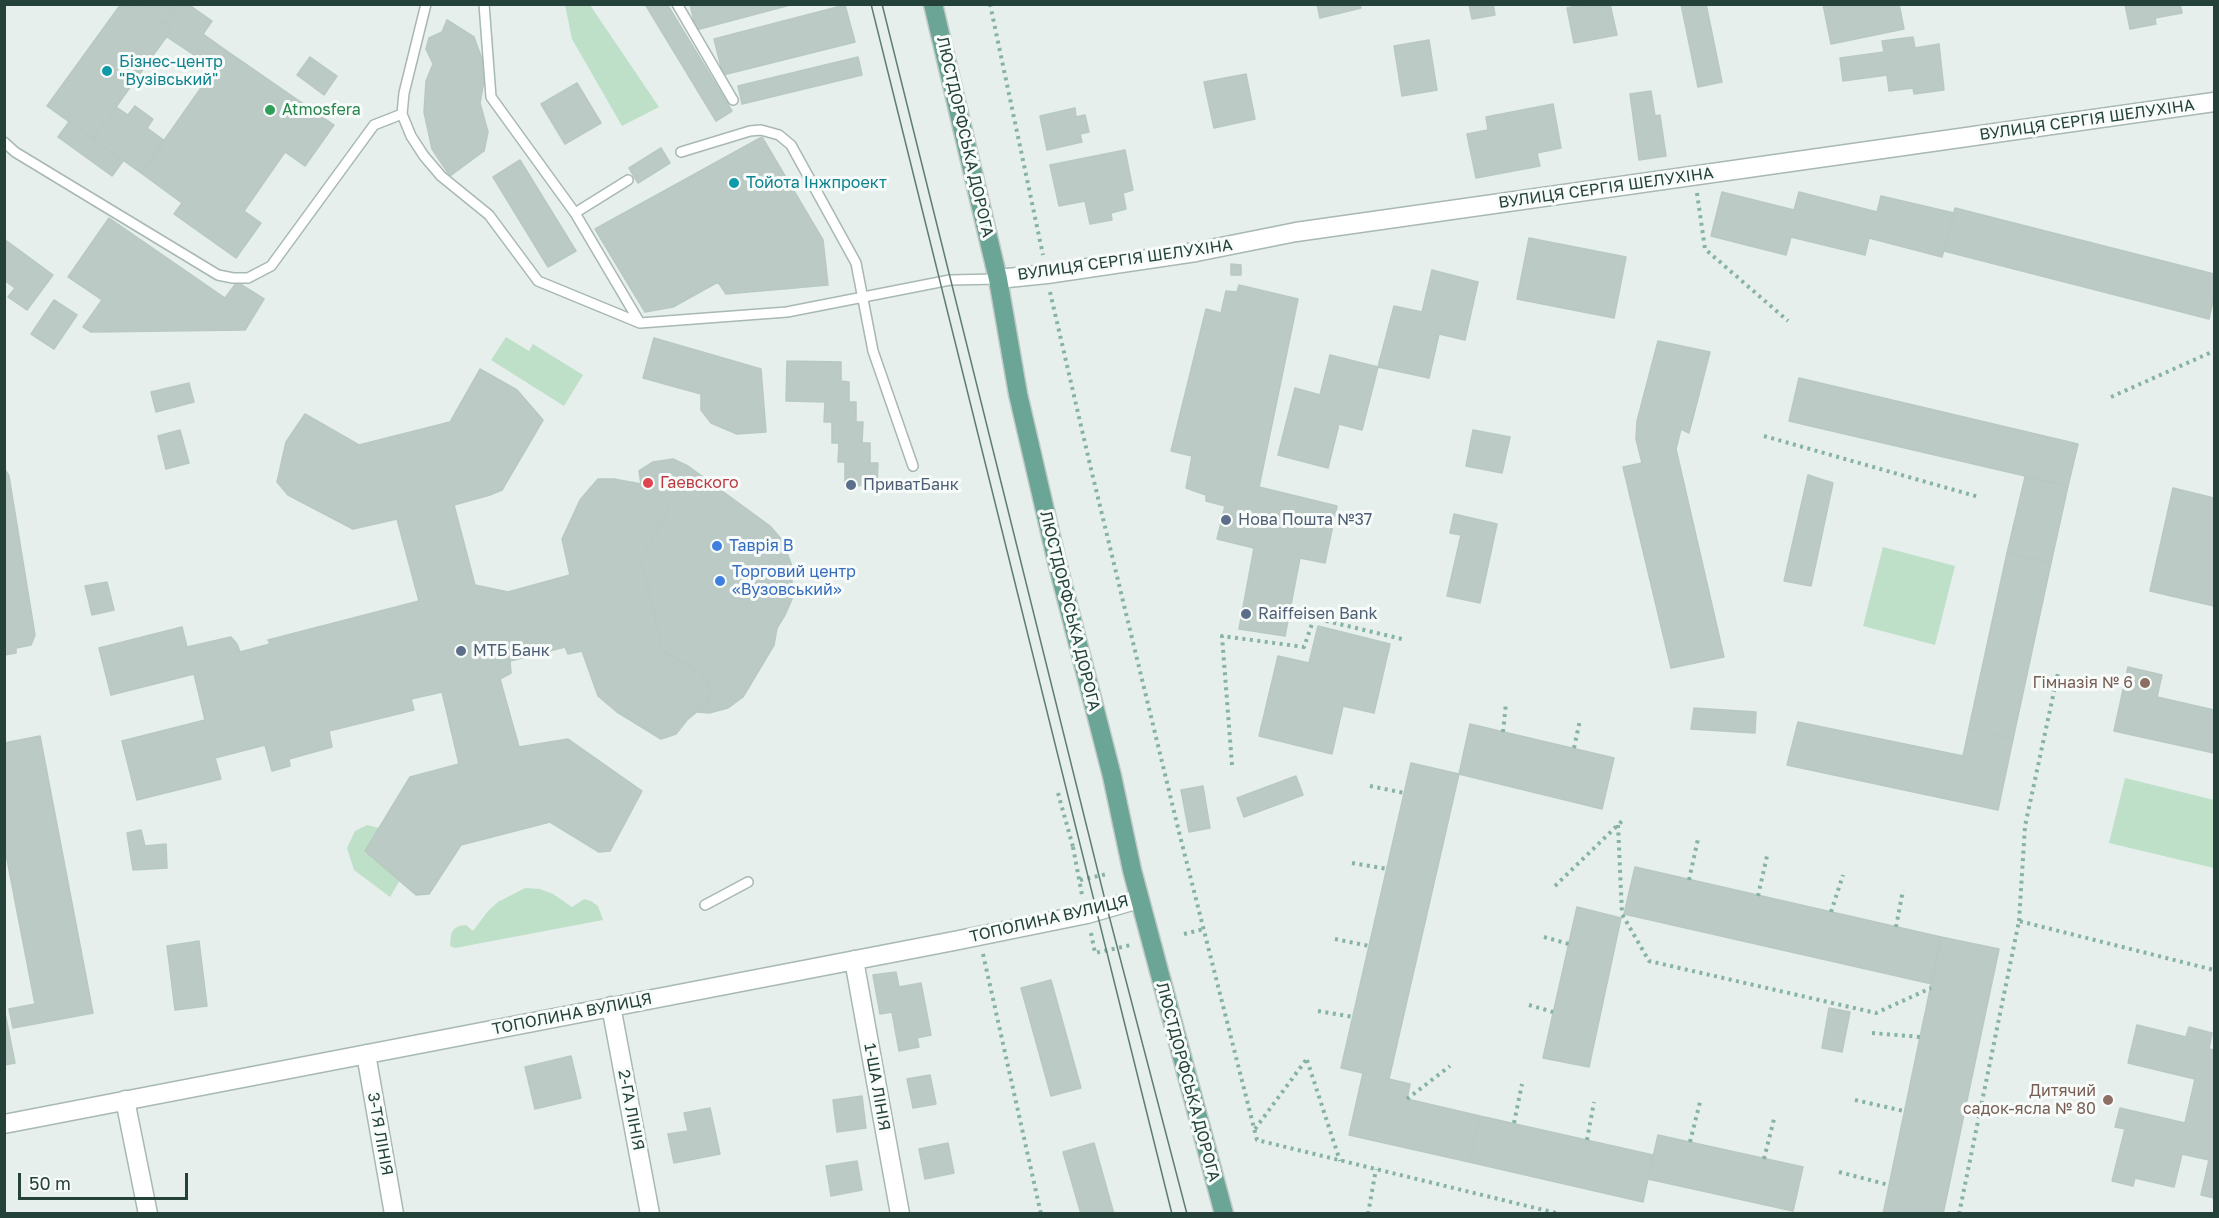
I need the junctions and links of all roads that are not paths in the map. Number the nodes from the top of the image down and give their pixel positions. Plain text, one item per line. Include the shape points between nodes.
1 (426, 4) edge
2 (484, 4) edge
3 (677, 4) edge
4 (933, 4) edge
5 (733, 100) dead end
6 (2214, 102) edge
7 (402, 114) junction
8 (4, 142) edge
9 (681, 152) dead end
10 (628, 180) dead end
11 (575, 213) junction
12 (998, 279) junction
13 (863, 298) junction
14 (640, 323) junction
15 (913, 466) dead end
16 (748, 882) dead end
17 (1139, 899) junction
18 (705, 905) dead end
19 (854, 960) junction
20 (611, 1006) junction
21 (366, 1054) junction
22 (125, 1100) junction
23 (4, 1124) edge
24 (148, 1214) edge
25 (394, 1214) edge
26 (650, 1214) edge
27 (900, 1214) edge
28 (1224, 1214) edge

1 - 7 lane
2 - 11 lane via 491,98
3 - 5 lane
4 - 12 main road, ЛЮСТДОРФСЬКА ДОРОГА
6 - 12 street, ВУЛИЦЯ СЕРГІЯ ШЕЛУХІНА via 1308,230 1196,252
7 - 8 lane via 374,125 271,266 248,278 218,275
7 - 14 lane via 424,156 441,176 489,215 538,281
9 - 13 lane via 750,131 779,135 791,145 856,263
10 - 11 lane
11 - 14 lane
12 - 13 lane via 950,280
12 - 17 main road, ЛЮСТДОРФСЬКА ДОРОГА via 1018,394
13 - 14 lane via 787,312
13 - 15 lane via 873,351
16 - 18 lane
17 - 19 street, ТОПОЛИНА ВУЛИЦЯ via 1087,914
17 - 28 main road, ЛЮСТДОРФСЬКА ДОРОГА
19 - 20 street, ТОПОЛИНА ВУЛИЦЯ
19 - 27 street, 1-ША ЛІНІЯ
20 - 21 street, ТОПОЛИНА ВУЛИЦЯ
20 - 26 street, 2-ГА ЛІНІЯ
21 - 22 street, ТОПОЛИНА ВУЛИЦЯ
21 - 25 street, 3-ТЯ ЛІНІЯ
22 - 23 street, ТОПОЛИНА ВУЛИЦЯ
22 - 24 street

